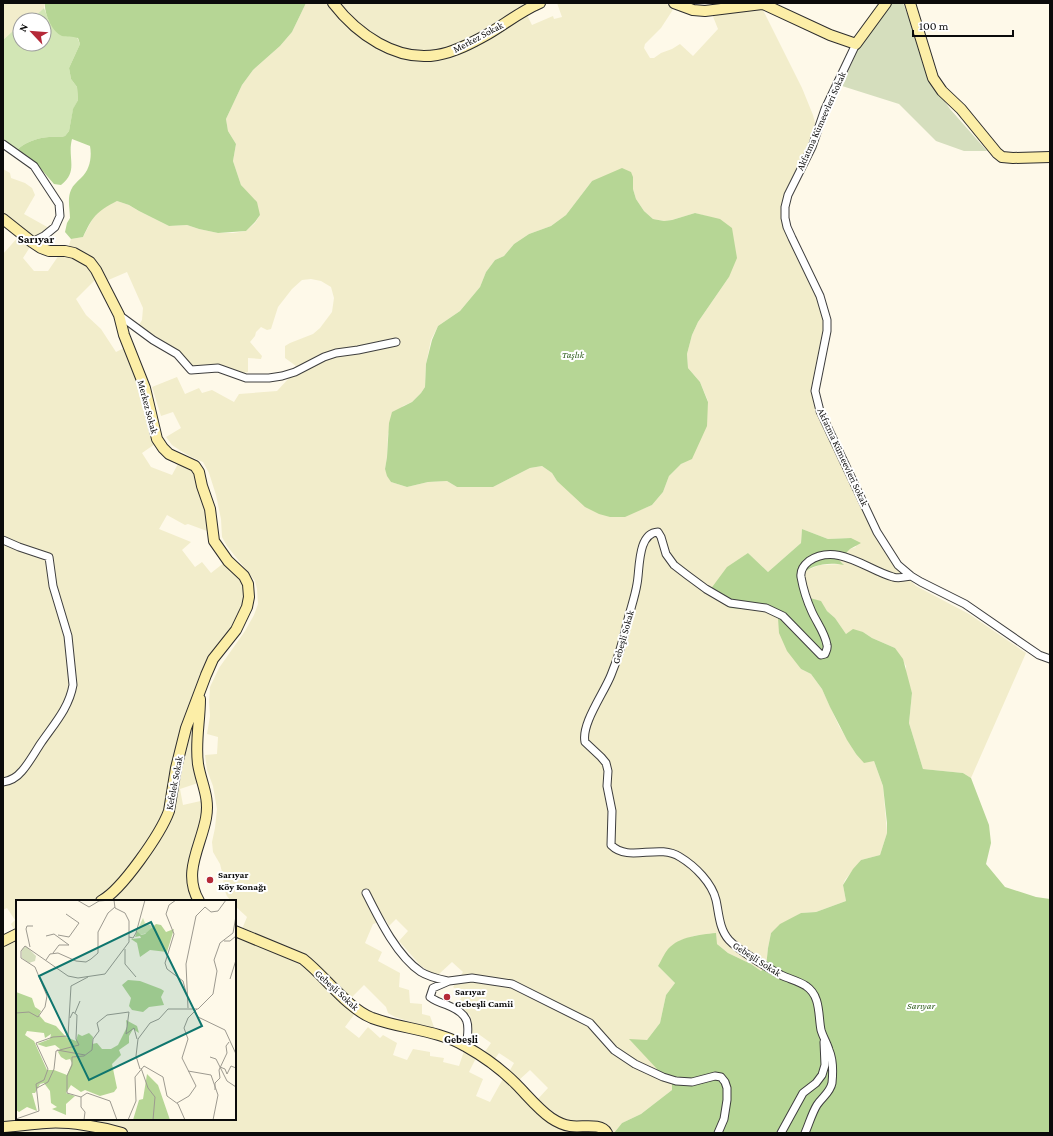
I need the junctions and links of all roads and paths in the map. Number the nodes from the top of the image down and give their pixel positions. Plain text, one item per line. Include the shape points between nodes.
1 (333, 3) edge
2 (540, 3) edge
3 (674, 3) edge
4 (762, 3) edge
5 (886, 3) edge
6 (910, 3) edge
7 (856, 44) junction
8 (3, 144) edge
9 (1050, 157) edge
10 (3, 218) edge
11 (32, 242) junction
12 (119, 315) junction
13 (396, 342) dead end
14 (3, 540) edge
15 (911, 576) junction
16 (1050, 659) edge
17 (200, 693) junction
18 (3, 782) edge
19 (366, 893) dead end
20 (102, 900) edge
21 (198, 900) edge
22 (236, 931) edge
23 (16, 934) edge
24 (3, 941) edge
25 (449, 981) junction
26 (824, 1037) junction
27 (466, 1046) junction
28 (3, 1127) edge
29 (122, 1133) edge
30 (607, 1133) edge
31 (718, 1133) edge
32 (781, 1133) edge
33 (805, 1133) edge

1 - 2 street, Merkez Sokak via 368,37 394,51 419,56 450,52 466,45
3 - 4 street via 693,10
4 - 7 street via 830,35
5 - 7 street, Akfatma Kümeevleri Sokak
6 - 9 street via 933,78 997,153 1002,157 1013,158
7 - 15 street, Akfatma Kümeevleri Sokak via 826,109 812,147 788,195 784,218 820,296 827,320 815,391 820,411 877,532 898,565
8 - 11 street via 34,166 59,204 60,216 55,227
10 - 11 street, Merkez Sokak
11 - 12 street, Merkez Sokak via 49,251 74,253 90,262
12 - 13 street, Merkez Sokak via 177,354 192,370 218,368 246,378 282,376 336,353
12 - 17 street, Merkez Sokak via 124,335 145,388 157,439 169,454 195,466 199,472 210,509 214,541 248,584 249,598 242,619 213,659
14 - 18 street via 49,557 53,586 69,642 73,685 60,716 26,765 16,776
15 - 16 street, Akfatma Kümeevleri Sokak via 965,604 1039,655
15 - 26 street, Gebeşli Sokak via 894,578 852,558 839,556 821,556 806,563 801,573 803,586 828,647 825,654 821,655 783,616 766,608 730,604 691,579 674,565 666,554 658,532 654,532 644,542 637,584 616,664 584,731 585,742 606,763 608,771 607,786 612,811 611,845 626,852 669,852 689,862 714,894 721,926 728,939 776,972 807,986 817,1002
17 - 20 street, Kefelek Sokak via 180,749 167,817 135,866 112,893
17 - 21 street via 198,765 208,806 192,867 192,879
19 - 25 street via 381,922 402,953 421,972
22 - 27 street, Gebeşli Sokak via 303,959 354,1007 372,1018 447,1037
23 - 24 street
25 - 27 street via 433,988 430,997 464,1014 467,1020
25 - 31 street via 472,978 521,988 590,1023 619,1054 663,1077 692,1082 715,1076 721,1077 727,1088 727,1100 724,1119
26 - 32 street, Gebeşli Sokak via 825,1065 822,1075 803,1093
26 - 33 street, Gebeşli Sokak via 831,1055 832,1083 815,1109
27 - 30 street, Gebeşli Sokak via 498,1068 550,1117 569,1126 601,1127
28 - 29 street via 63,1123

